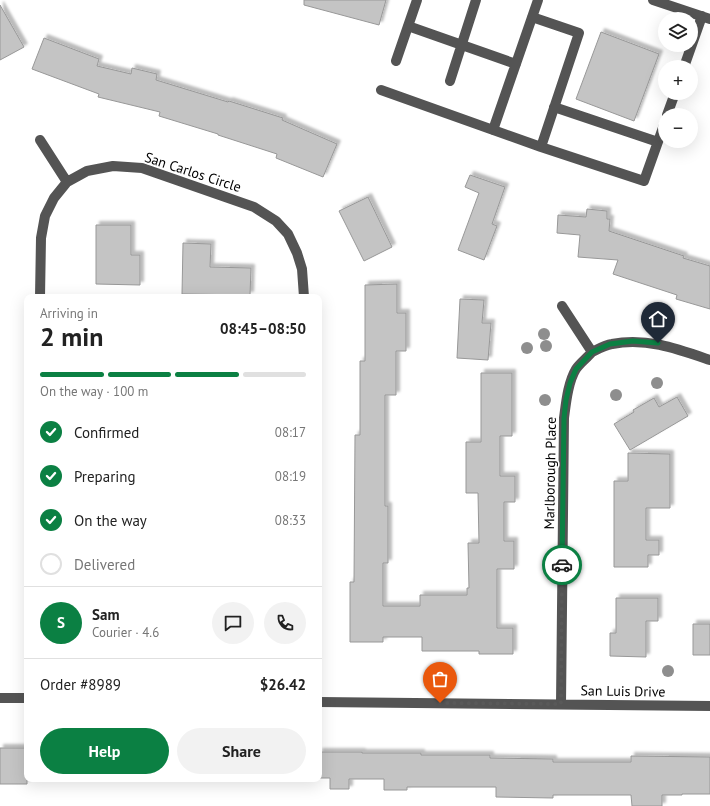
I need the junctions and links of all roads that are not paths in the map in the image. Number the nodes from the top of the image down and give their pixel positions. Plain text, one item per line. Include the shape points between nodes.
1 (417, 0) edge
2 (476, 0) edge
3 (538, 0) edge
4 (653, 0) edge
5 (532, 17) junction
6 (706, 17) edge
7 (408, 26) junction
8 (462, 44) junction
9 (687, 60) edge
10 (396, 62) dead end
11 (516, 64) junction
12 (450, 81) dead end
13 (381, 90) dead end
14 (554, 107) junction
15 (493, 130) junction
16 (40, 140) dead end
17 (658, 142) joint
18 (541, 147) junction
19 (67, 182) junction
20 (40, 294) edge
21 (304, 294) edge
22 (562, 306) dead end
23 (592, 352) junction
24 (710, 360) edge
25 (0, 698) edge
26 (24, 698) edge
27 (322, 702) edge
28 (561, 704) junction
29 (710, 706) edge

1 - 7 street
2 - 8 street
3 - 5 street
4 - 6 street
5 - 11 street
5 - 14 street via 579,33
6 - 9 street
7 - 8 street
7 - 10 street
8 - 11 street
8 - 12 street
11 - 15 street
13 - 15 street
14 - 17 street
14 - 18 street
15 - 18 street
16 - 19 street
17 - 18 street via 644,181
19 - 20 street, San Carlos Circle via 54,198 45,216 41,238
19 - 21 street, San Carlos Circle via 87,171 113,166 142,168 254,207 276,221 288,234 302,269
22 - 23 street
23 - 24 street via 610,344 633,341 658,343
23 - 28 street, Marlborough Place via 576,369 566,400 564,418
25 - 26 street
27 - 28 street, San Luis Drive
28 - 29 street, San Luis Drive

